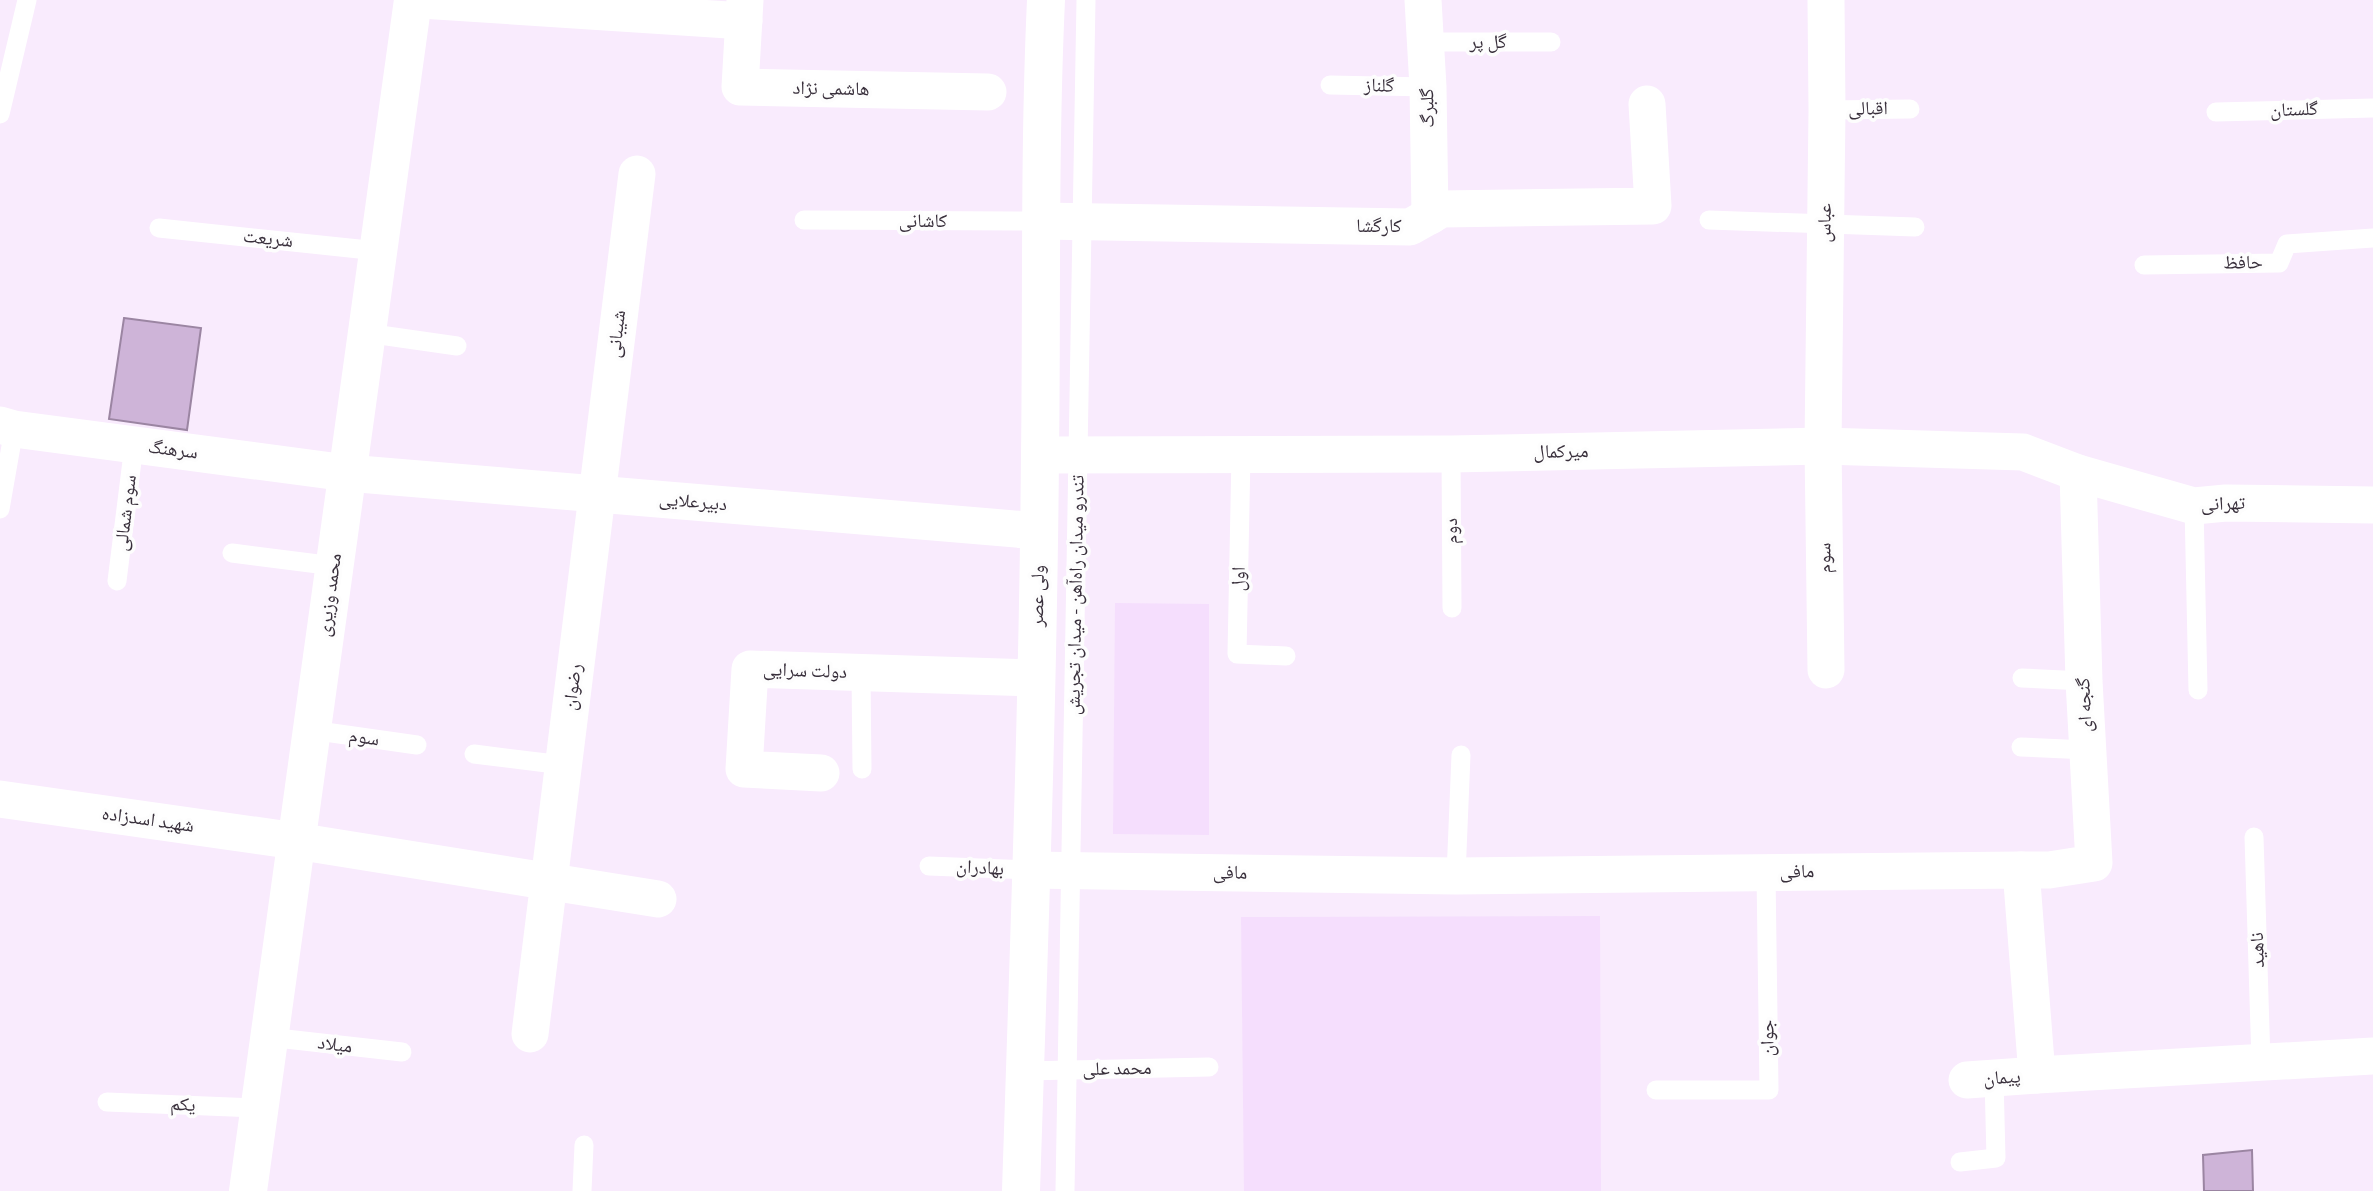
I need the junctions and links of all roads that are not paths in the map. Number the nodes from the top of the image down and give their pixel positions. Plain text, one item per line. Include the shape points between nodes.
1 (27, 0) edge
2 (413, 0) edge
3 (421, 0) edge
4 (1046, 0) edge
5 (1086, 0) edge
6 (1423, 0) edge
7 (1826, 0) edge
8 (578, 5) edge
9 (745, 10) edge
10 (1425, 42) junction
11 (1551, 42) dead end
12 (1330, 85) dead end
13 (1428, 87) junction
14 (988, 92) dead end
15 (1647, 104) dead end
16 (2373, 107) edge
17 (1910, 109) dead end
18 (1827, 110) junction
19 (2216, 112) dead end
20 (0, 114) edge
21 (637, 174) dead end
22 (1430, 216) junction
23 (804, 220) dead end
24 (1709, 220) dead end
25 (1041, 221) junction
26 (1083, 221) junction
27 (1825, 222) junction
28 (1915, 227) dead end
29 (159, 228) dead end
30 (2373, 239) edge
31 (378, 251) junction
32 (2144, 265) dead end
33 (366, 333) junction
34 (457, 346) dead end
35 (7, 427) edge
36 (134, 445) junction
37 (1823, 446) junction
38 (1451, 454) junction
39 (1040, 455) junction
40 (1078, 455) junction
41 (1241, 455) junction
42 (347, 473) junction
43 (2077, 473) junction
44 (597, 493) junction
45 (2373, 505) edge
46 (2194, 506) junction
47 (0, 509) edge
48 (1039, 531) junction
49 (232, 553) dead end
50 (334, 566) junction
51 (117, 582) dead end
52 (1452, 608) dead end
53 (1286, 656) dead end
54 (1826, 670) dead end
55 (861, 673) junction
56 (1036, 678) junction
57 (2022, 678) dead end
58 (2084, 681) junction
59 (2198, 690) dead end
60 (311, 730) junction
61 (417, 745) dead end
62 (2021, 747) dead end
63 (2088, 750) junction
64 (474, 754) dead end
65 (1461, 755) dead end
66 (563, 765) junction
67 (862, 769) dead end
68 (821, 773) dead end
69 (0, 799) edge
70 (2255, 837) dead end
71 (296, 841) junction
72 (929, 866) dead end
73 (1030, 870) junction
74 (1071, 870) junction
75 (2021, 870) junction
76 (1766, 873) junction
77 (1456, 876) junction
78 (548, 881) junction
79 (658, 899) dead end
80 (530, 1034) dead end
81 (268, 1037) junction
82 (402, 1052) dead end
83 (2373, 1056) edge
84 (2261, 1062) junction
85 (1209, 1067) dead end
86 (1068, 1070) junction
87 (1025, 1071) junction
88 (2037, 1075) junction
89 (1980, 1079) joint
90 (1656, 1090) dead end
91 (107, 1101) dead end
92 (258, 1108) junction
93 (584, 1145) dead end
94 (1960, 1162) dead end
95 (248, 1191) edge
96 (582, 1191) edge
97 (1021, 1191) edge
98 (1065, 1191) edge

1 - 20 lane
2 - 31 street, محمد وزیری
3 - 8 street, هاشمی نژاد
4 - 25 street, ولی عصر
5 - 26 lane, تندرو میدان راه‌آهن - میدان تجریش
6 - 10 street, گلبرگ
7 - 18 street, عباس
8 - 9 street, هاشمی نژاد
9 - 14 street, هاشمی نژاد via 740,87
10 - 11 lane, گل پر
10 - 13 street, گلبرگ
12 - 13 lane, گلناز
13 - 22 street, گلبرگ
15 - 22 street, کارگشا via 1653,206 1442,209
16 - 19 lane, گلستان
17 - 18 lane, اقبالی
18 - 27 street, عباس
21 - 44 street, شیبانی
22 - 26 street, کارگشا via 1410,227
23 - 25 lane, کاشانی
24 - 27 lane
25 - 26 street, کارگشا
25 - 39 street, ولی عصر
26 - 40 lane, تندرو میدان راه‌آهن - میدان تجریش
27 - 28 lane
27 - 37 street, عباس
29 - 31 lane, شریعت
30 - 32 lane, حافظ via 2287,244 2279,263
31 - 33 street, محمد وزیری
33 - 34 lane
33 - 42 street, محمد وزیری
35 - 36 street, سرهنگ
35 - 47 lane
36 - 42 street, سرهنگ
36 - 51 lane, سوم شمالی
37 - 38 street, میرکمال
37 - 43 street, میرکمال via 2022,452
37 - 54 street, سوم
38 - 41 street, میرکمال
38 - 52 lane, دوم
39 - 40 street, میرکمال
39 - 48 street, ولی عصر
40 - 41 street, میرکمال
40 - 74 lane, تندرو میدان راه‌آهن - میدان تجریش
41 - 53 lane, اول via 1237,654
42 - 44 street, دبیرعلایی
42 - 50 street, محمد وزیری
43 - 46 street, تهرانی
43 - 58 street, گنجه ای
44 - 48 street, دبیرعلایی
44 - 66 street, رضوان
45 - 46 street, تهرانی
46 - 59 lane
48 - 56 street, ولی عصر
49 - 50 lane
50 - 60 street, محمد وزیری
55 - 56 street, دولت سرایی
55 - 67 lane
55 - 68 street, دولت سرایی via 750,669 744,768
56 - 73 street, ولی عصر
57 - 58 lane
58 - 63 street, گنجه ای
60 - 61 lane, سوم
60 - 71 street, محمد وزیری
62 - 63 lane
63 - 75 street, گنجه ای via 2094,863
64 - 66 lane
65 - 77 lane
66 - 78 street, رضوان
69 - 71 street, شهید اسدزاده
70 - 84 lane, ناهید
71 - 78 street
71 - 81 street, محمد وزیری
72 - 73 lane, بهادران
73 - 74 street, مافی
73 - 87 street, ولی عصر
74 - 77 street, مافی
74 - 86 lane, تندرو میدان راه‌آهن - میدان تجریش
75 - 76 street, مافی
75 - 88 street
76 - 77 street, مافی
76 - 90 lane, جوان via 1769,1090
78 - 79 street
78 - 80 street, رضوان
81 - 82 lane, میلاد
81 - 92 street, محمد وزیری
83 - 84 street
84 - 88 street
85 - 86 lane, محمد علی
86 - 87 lane, محمد علی
86 - 98 lane, تندرو میدان راه‌آهن - میدان تجریش
87 - 97 street, ولی عصر
88 - 89 street, پیمان
89 - 94 lane via 1996,1158
91 - 92 lane, یکم
92 - 95 street, محمد وزیری
93 - 96 lane

